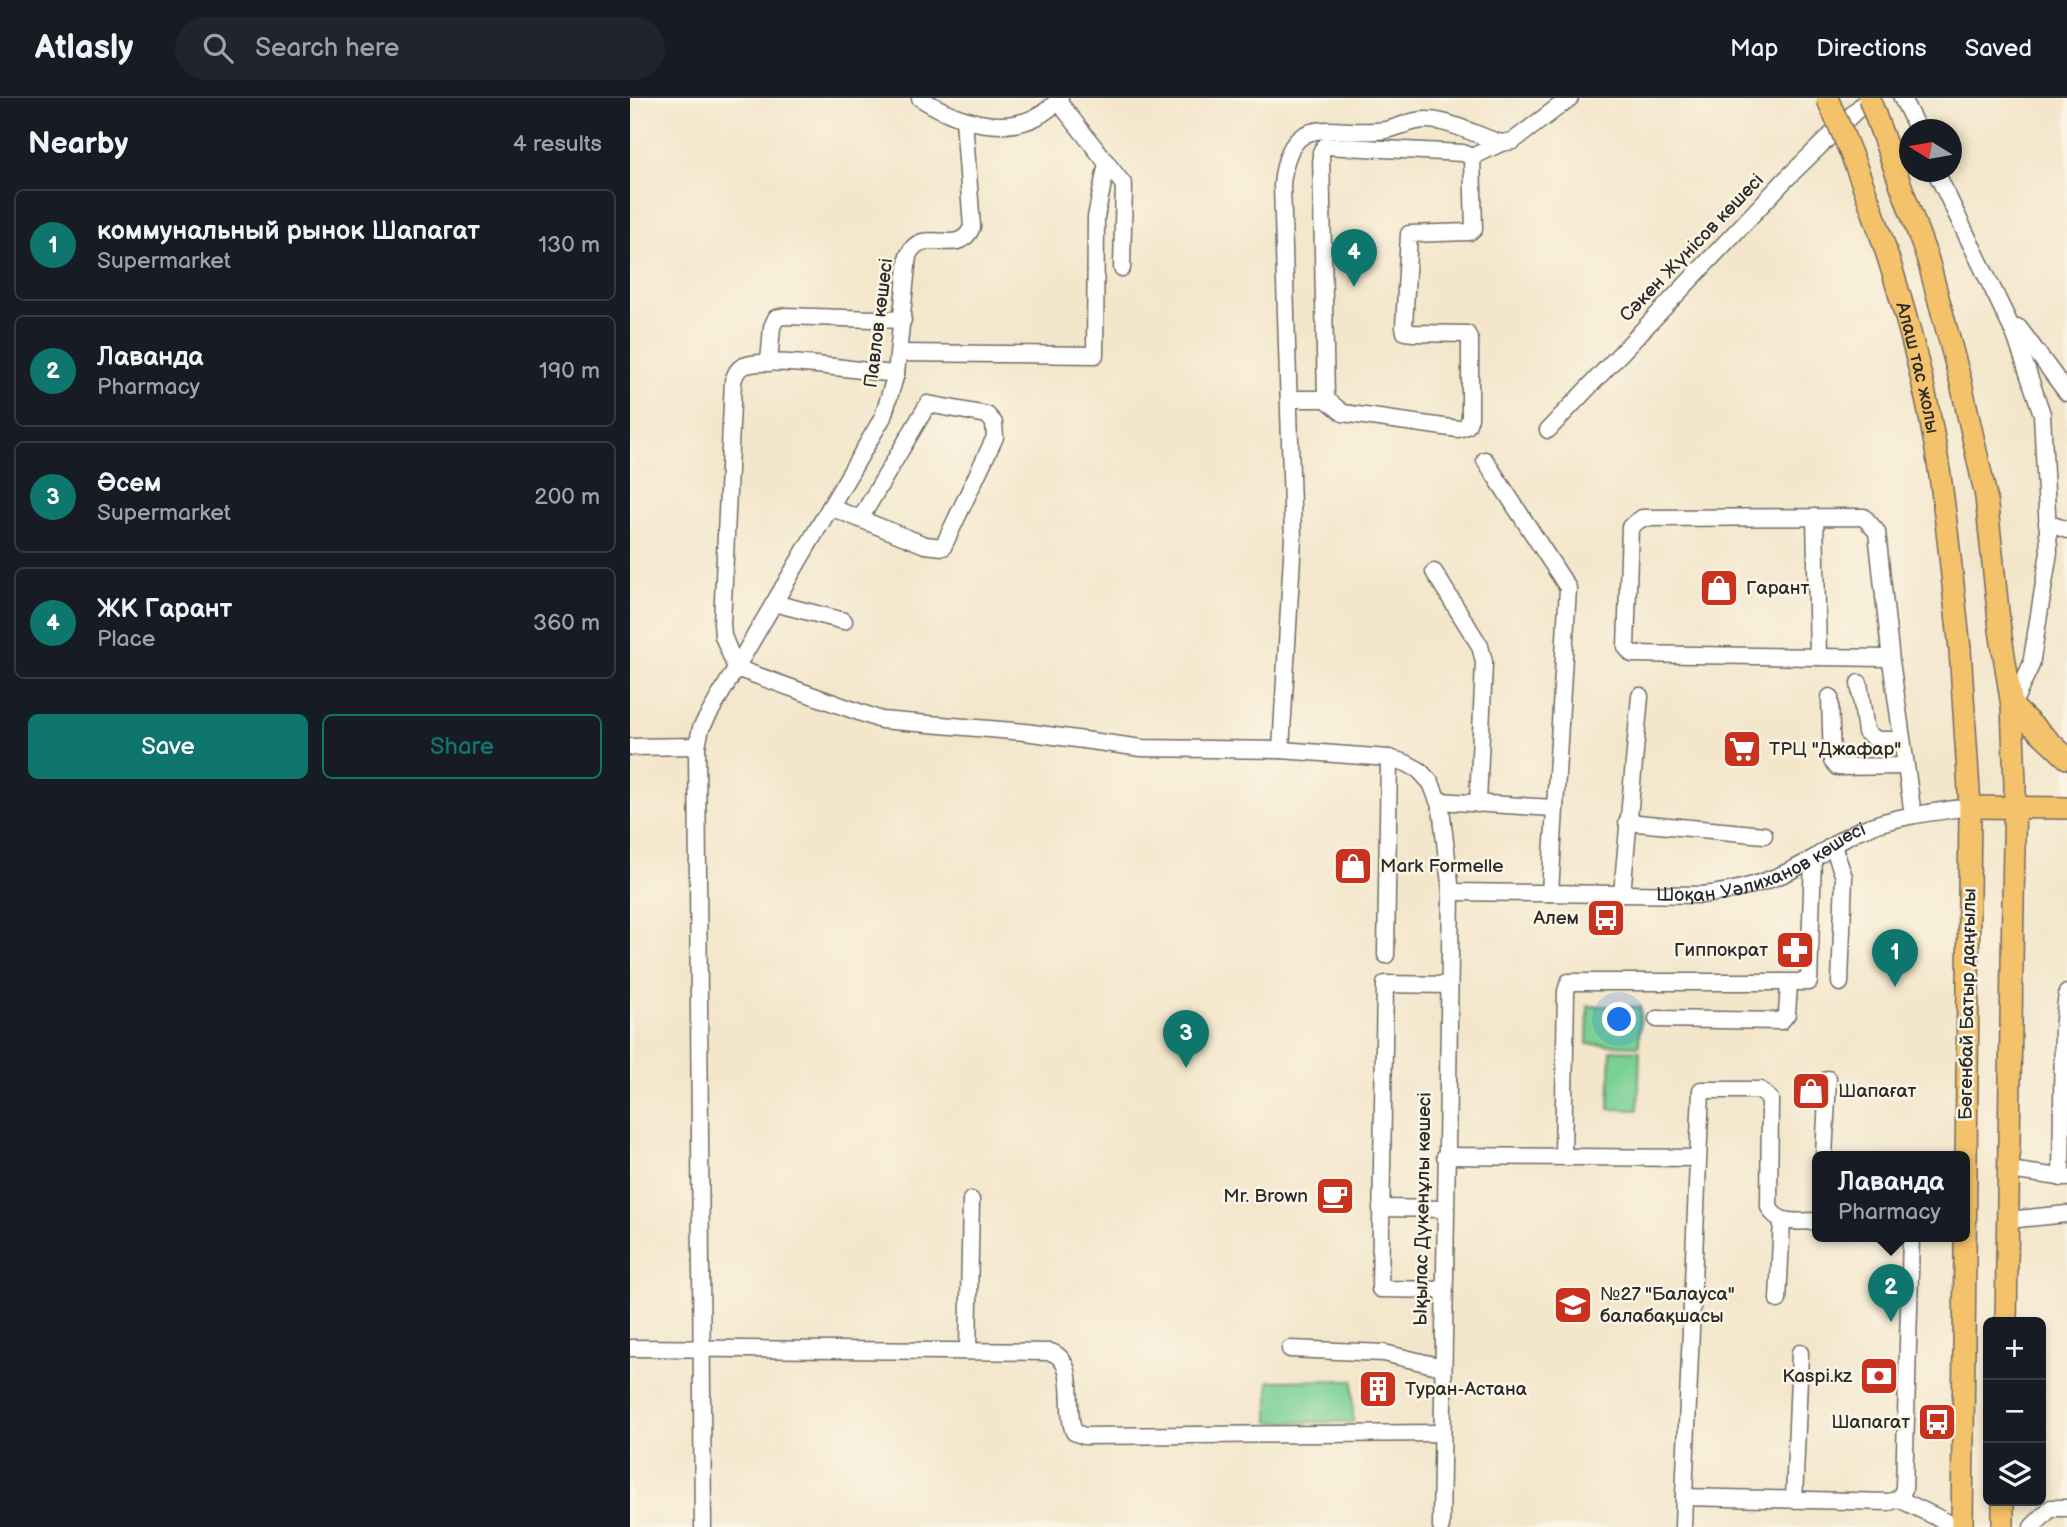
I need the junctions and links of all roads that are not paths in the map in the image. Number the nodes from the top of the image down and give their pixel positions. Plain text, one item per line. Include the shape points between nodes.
1 (920, 98) edge
2 (1570, 98) edge
3 (1827, 98) edge
4 (1869, 98) edge
5 (1902, 98) edge
6 (1059, 100) edge
7 (1912, 119) edge
8 (964, 120) junction
9 (1501, 142) junction
10 (1472, 157) junction
11 (1107, 163) junction
12 (1941, 182) edge
13 (1122, 268) dead end
14 (1997, 298) junction
15 (903, 320) junction
16 (899, 353) junction
17 (769, 363) junction
18 (896, 374) junction
19 (2067, 393) edge
20 (1326, 399) junction
21 (1290, 400) junction
22 (1548, 430) dead end
23 (1485, 460) dead end
24 (830, 507) junction
25 (1815, 517) junction
26 (860, 519) junction
27 (2047, 523) junction
28 (2067, 530) edge
29 (1434, 572) dead end
30 (774, 603) junction
31 (844, 621) dead end
32 (1960, 649) joint
33 (1818, 657) junction
34 (1891, 661) junction
35 (736, 668) junction
36 (1859, 682) dead end
37 (1640, 695) dead end
38 (1830, 697) dead end
39 (2012, 706) junction
40 (1901, 740) junction
41 (696, 746) junction
42 (630, 747) edge
43 (1281, 751) junction
44 (1389, 758) junction
45 (2067, 758) edge
46 (1904, 766) junction
47 (1438, 801) junction
48 (1478, 804) junction
49 (1970, 807) junction
50 (2015, 807) junction
51 (1554, 808) junction
52 (2067, 808) edge
53 (1913, 815) junction
54 (1627, 822) junction
55 (1764, 835) dead end
56 (1833, 846) junction
57 (1813, 859) junction
58 (1451, 892) junction
59 (1550, 893) junction
60 (1622, 894) junction
61 (1386, 954) dead end
62 (1840, 983) dead end
63 (1789, 984) junction
64 (1449, 985) junction
65 (2067, 993) edge
66 (1657, 1018) dead end
67 (1828, 1079) dead end
68 (1824, 1151) edge
69 (1965, 1151) edge
70 (2065, 1151) edge
71 (1445, 1156) junction
72 (1563, 1156) junction
73 (1696, 1158) junction
74 (2008, 1170) junction
75 (2064, 1178) edge
76 (971, 1200) dead end
77 (1381, 1208) junction
78 (1444, 1209) junction
79 (2067, 1214) edge
80 (1782, 1220) junction
81 (2008, 1220) junction
82 (1812, 1221) edge
83 (1911, 1242) edge
84 (1965, 1242) edge
85 (1443, 1290) junction
86 (1778, 1300) dead end
87 (2006, 1317) edge
88 (630, 1348) edge
89 (703, 1349) junction
90 (1290, 1349) dead end
91 (968, 1351) junction
92 (1800, 1353) dead end
93 (1442, 1367) junction
94 (1441, 1433) junction
95 (1684, 1497) junction
96 (1899, 1499) junction
97 (1794, 1500) junction
98 (2003, 1506) edge
99 (2067, 1508) edge
100 (2003, 1526) edge
101 (703, 1527) edge
102 (1441, 1527) edge
103 (1683, 1527) edge
104 (1959, 1527) edge
105 (2033, 1527) edge

1 - 8 street
2 - 9 street via 1513,141
3 - 32 main road, Алаш тас жолы, bridge via 1891,269 1918,364 1939,468
4 - 22 street, Сәкен Жүнісов көшесі
4 - 39 main road, Алаш тас жолы, bridge via 1928,260 1958,371 1986,497
5 - 7 street
6 - 8 street via 1036,118 1007,127
6 - 11 street
8 - 15 street, Павлов көшесі via 972,227 968,237 959,242 919,242 912,247
9 - 10 street
9 - 21 street via 1429,120 1386,130 1312,130 1298,137 1283,167 1282,185
10 - 20 street via 1325,146 1321,152
10 - 20 street via 1474,229 1409,234 1404,327 1405,332 1467,334 1467,426 1458,429 1343,413
11 - 13 street via 1124,185
11 - 16 street via 1096,216 1095,355
12 - 14 street
14 - 19 street
14 - 27 street via 2025,358 2042,414
15 - 16 street, Павлов көшесі
15 - 17 street via 776,318
16 - 18 street, Павлов көшесі
17 - 18 street
17 - 35 street via 745,365 733,381 722,623
18 - 24 street, Павлов көшесі via 883,416
20 - 21 street
21 - 43 street via 1293,538
23 - 51 street via 1568,588
24 - 26 street
24 - 30 street, Павлов көшесі
25 - 33 street
25 - 33 street via 1636,521 1628,533 1626,647 1632,654
25 - 34 street via 1864,517 1875,526
26 - 26 street via 925,545 943,547 995,437 994,423 987,415 928,404
27 - 28 street
27 - 39 street via 2049,552 2031,665
29 - 48 street via 1473,634 1483,662
30 - 31 street
30 - 35 street, Павлов көшесі
32 - 49 main road, Бөгенбай Батыр даңғылы
33 - 34 street
34 - 40 street
35 - 41 street, Павлов көшесі
35 - 43 street via 881,720 1142,748
36 - 40 street via 1866,732 1877,740
37 - 54 street
38 - 46 street via 1832,761 1837,767
39 - 45 main road
39 - 50 main road
40 - 46 street
41 - 42 street
41 - 89 street
43 - 44 street
44 - 47 street, Ықылас Дүкенұлы көшесі via 1419,770
44 - 61 street
46 - 53 street
47 - 48 street
47 - 58 street, Ықылас Дүкенұлы көшесі via 1447,835
48 - 51 street
49 - 50 main road, Шоқан Уәлиханов көшесі
49 - 53 street, Шоқан Уәлиханов көшесі
49 - 69 main road, Бөгенбай Батыр даңғылы
50 - 52 main road, Шоқан Уәлиханов көшесі
50 - 74 main road
51 - 59 street
53 - 56 street, Шоқан Уәлиханов көшесі via 1856,831
54 - 55 street
54 - 60 street
56 - 57 street, Шоқан Уәлиханов көшесі
56 - 62 street via 1844,877
57 - 60 street, Шоқан Уәлиханов көшесі via 1736,892
57 - 63 street via 1811,978 1803,984
58 - 59 street, Шоқан Уәлиханов көшесі
58 - 64 street, Ықылас Дүкенұлы көшесі
59 - 60 street, Шоқан Уәлиханов көшесі
63 - 66 street via 1787,1014 1781,1021
63 - 72 street via 1569,982
64 - 71 street, Ықылас Дүкенұлы көшесі
64 - 77 street via 1385,984
65 - 70 street via 2063,1029
67 - 68 street
70 - 75 street
71 - 72 street
71 - 78 street, Ықылас Дүкенұлы көшесі
72 - 73 street
73 - 80 street via 1701,1090 1766,1093 1770,1099 1769,1207 1773,1216
73 - 95 street
74 - 75 street
74 - 81 main road
76 - 91 street
77 - 78 street
77 - 85 street via 1380,1289
78 - 85 street, Ықылас Дүкенұлы көшесі
79 - 81 street
80 - 82 street
80 - 86 street
81 - 87 main road
83 - 96 street via 1904,1489
84 - 104 main road, Бөгенбай Батыр даңғылы
85 - 93 street, Ықылас Дүкенұлы көшесі
88 - 89 street
89 - 91 street
89 - 101 street
90 - 93 street via 1377,1352
91 - 94 street via 1051,1352 1060,1356 1066,1363 1070,1422 1074,1432 1084,1436
92 - 97 street
93 - 94 street, Ықылас Дүкенұлы көшесі
94 - 102 street, Ықылас Дүкенұлы көшесі
95 - 97 street
95 - 103 street
96 - 97 street
96 - 104 street
98 - 100 main road
99 - 105 street via 2051,1508
100 - 105 street

